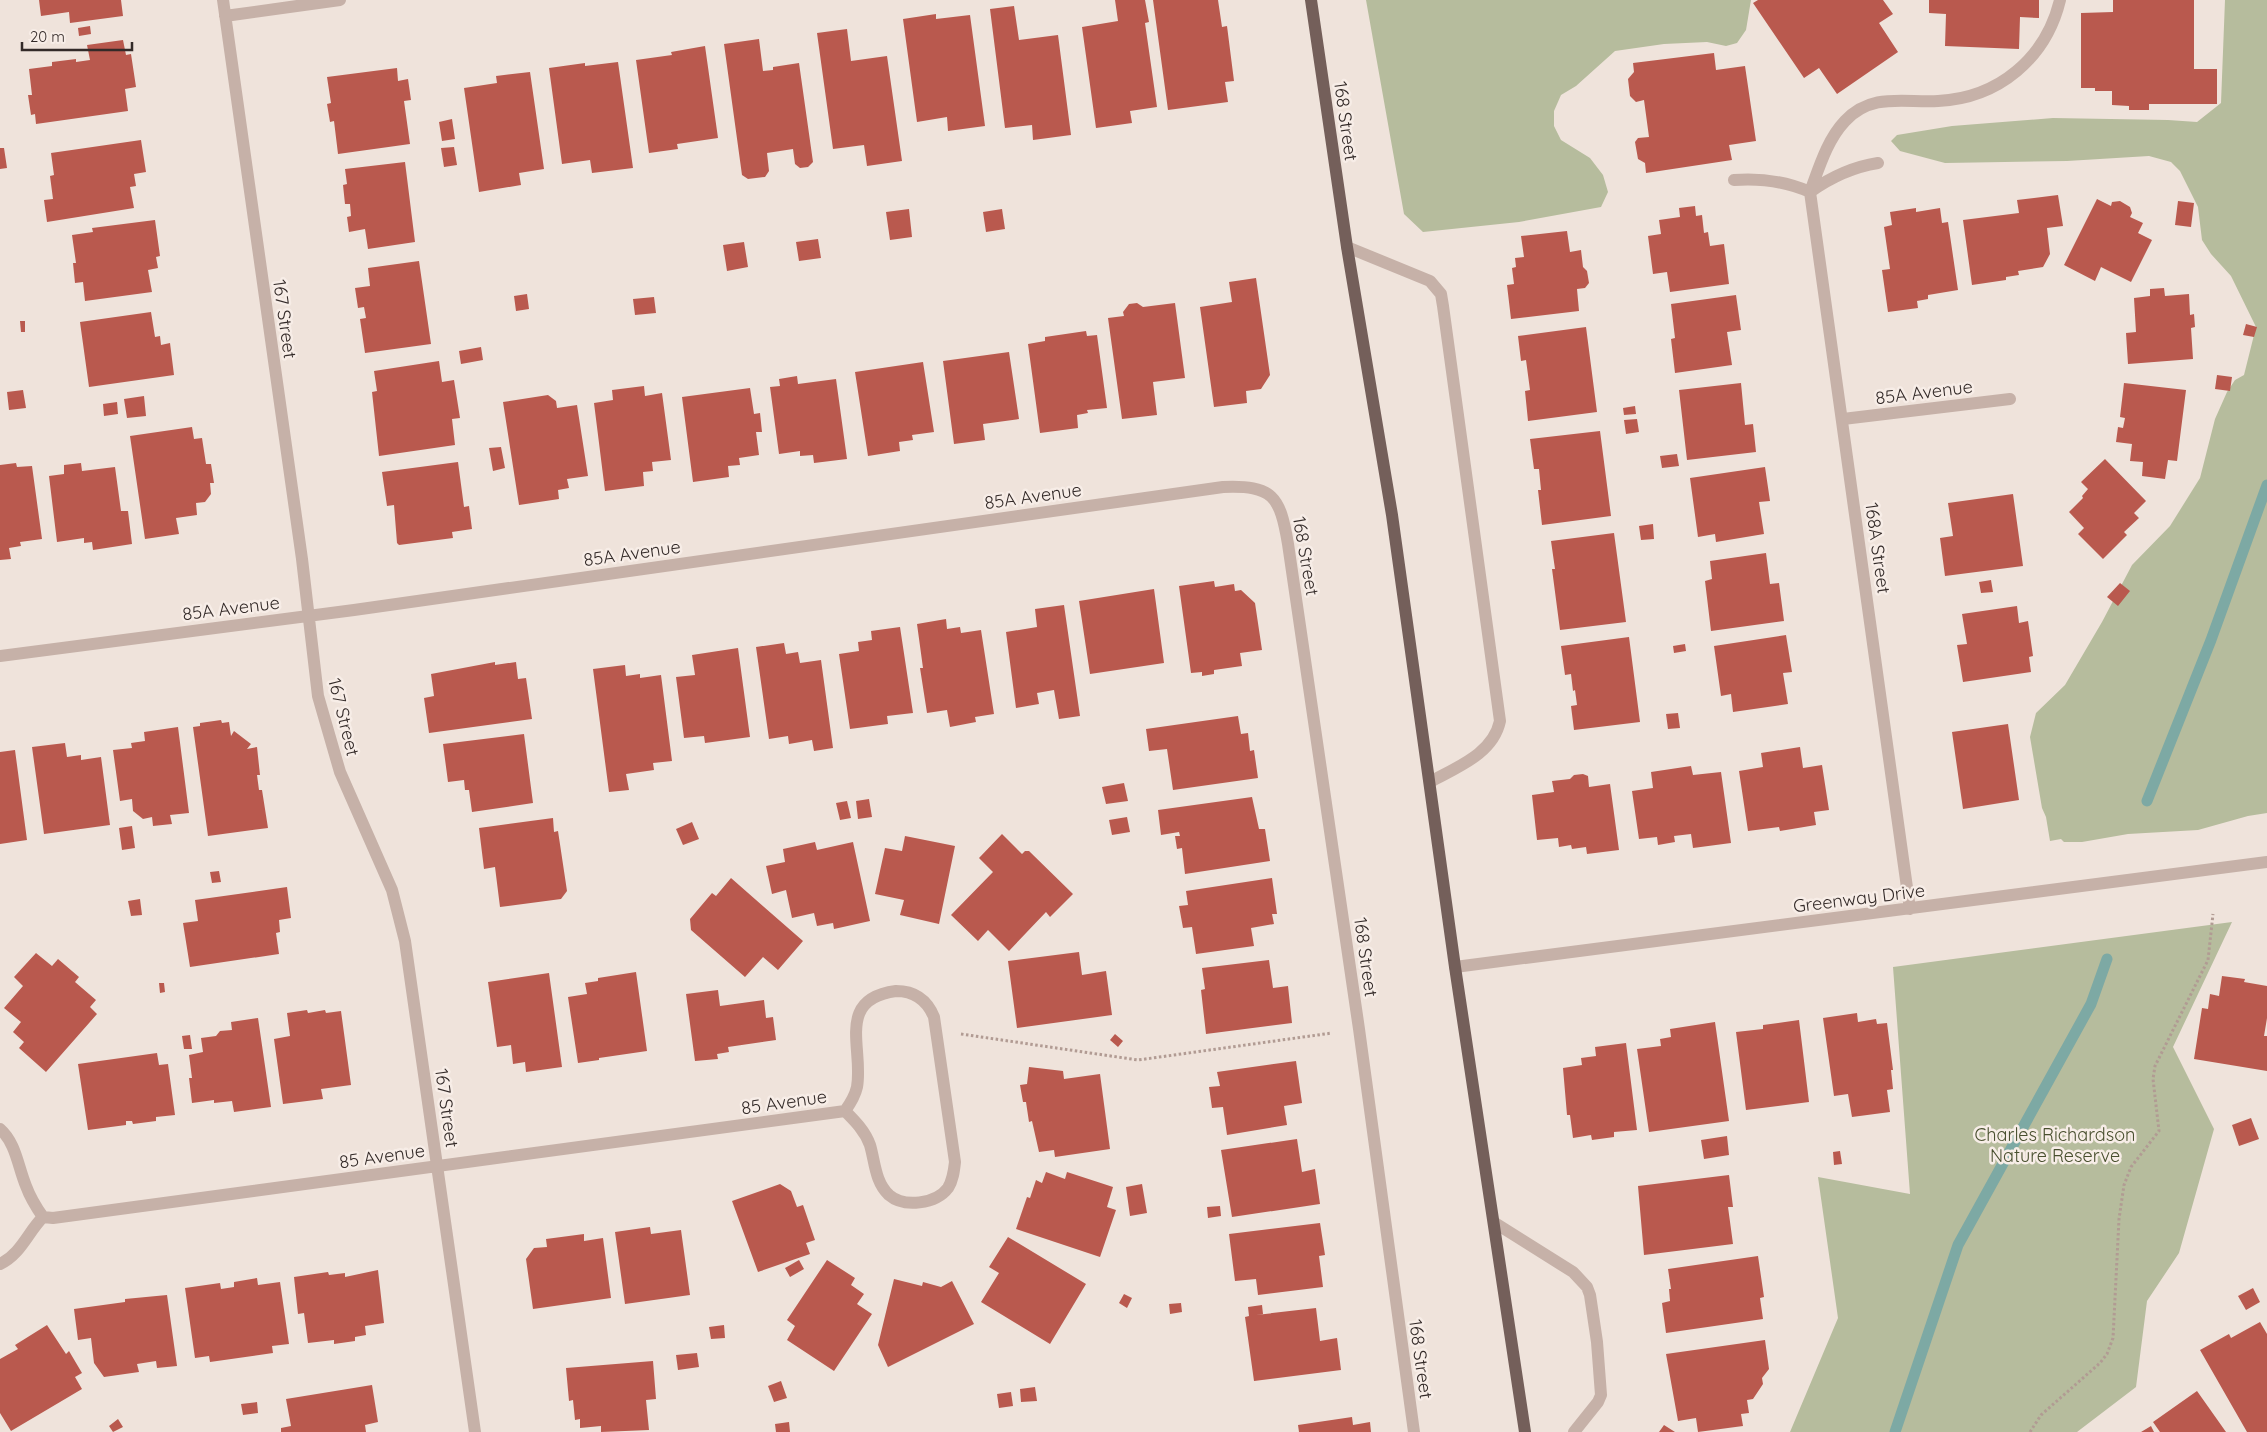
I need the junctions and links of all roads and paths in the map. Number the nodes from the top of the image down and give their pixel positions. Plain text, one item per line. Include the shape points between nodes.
1 (223, 0) edge
2 (340, 0) edge
3 (1312, 0) edge
4 (2060, 0) edge
5 (225, 16) junction
6 (1878, 163) dead end
7 (1734, 180) dead end
8 (1810, 192) junction
9 (1346, 247) junction
10 (2010, 399) dead end
11 (1843, 419) junction
12 (1268, 493) joint
13 (308, 615) junction
14 (0, 656) edge
15 (1430, 782) junction
16 (2267, 862) edge
17 (1910, 909) junction
18 (2213, 914) dead end
19 (1455, 966) junction
20 (1332, 1033) dead end
21 (960, 1034) dead end
22 (845, 1111) junction
23 (0, 1129) edge
24 (437, 1166) junction
25 (43, 1217) junction
26 (1495, 1223) junction
27 (0, 1264) edge
28 (475, 1432) edge
29 (1414, 1432) edge
30 (1525, 1432) edge
31 (1574, 1432) edge
32 (2030, 1432) edge

1 - 5 street, 167 Street
2 - 5 street
3 - 9 main road, 168 Street
4 - 8 street via 2042,45 2000,84 1981,93 1951,100 1888,100 1852,115 1830,144
5 - 13 street, 167 Street
6 - 8 street via 1842,173
7 - 8 street via 1793,184
8 - 11 street, 168A Street
9 - 15 main road, 168 Street via 1392,514
9 - 15 street via 1430,280 1438,289 1443,306 1500,721 1489,745
10 - 11 street, 85A Avenue
11 - 17 street, 168A Street
12 - 13 street, 85A Avenue via 1245,486 1223,487
12 - 29 street, 168 Street via 1274,498 1284,520 1288,544
13 - 14 street, 85A Avenue
13 - 24 street, 167 Street via 318,696 326,728 346,785 388,878 405,941
15 - 19 main road, 168 Street
16 - 17 street, Greenway Drive
17 - 19 street, Greenway Drive
18 - 32 path via 2208,960 2155,1066 2153,1079 2159,1131 2131,1167 2124,1185 2119,1219 2113,1338 2107,1354 2041,1415
19 - 26 main road, 168 Street
20 - 21 path via 1138,1060
22 - 22 street, 85 Avenue via 867,1139 878,1178 893,1198 917,1203 936,1197 947,1189 955,1162 938,1032 931,1011 914,994 896,990 883,993 866,1003 860,1013 855,1029 857,1086
22 - 24 street, 85 Avenue
23 - 25 street via 10,1143 33,1203
24 - 25 street, 85 Avenue via 63,1218
24 - 28 street, 167 Street
25 - 27 street via 19,1250
26 - 30 main road, 168 Street
26 - 31 street via 1573,1272 1587,1287 1597,1342 1600,1395

